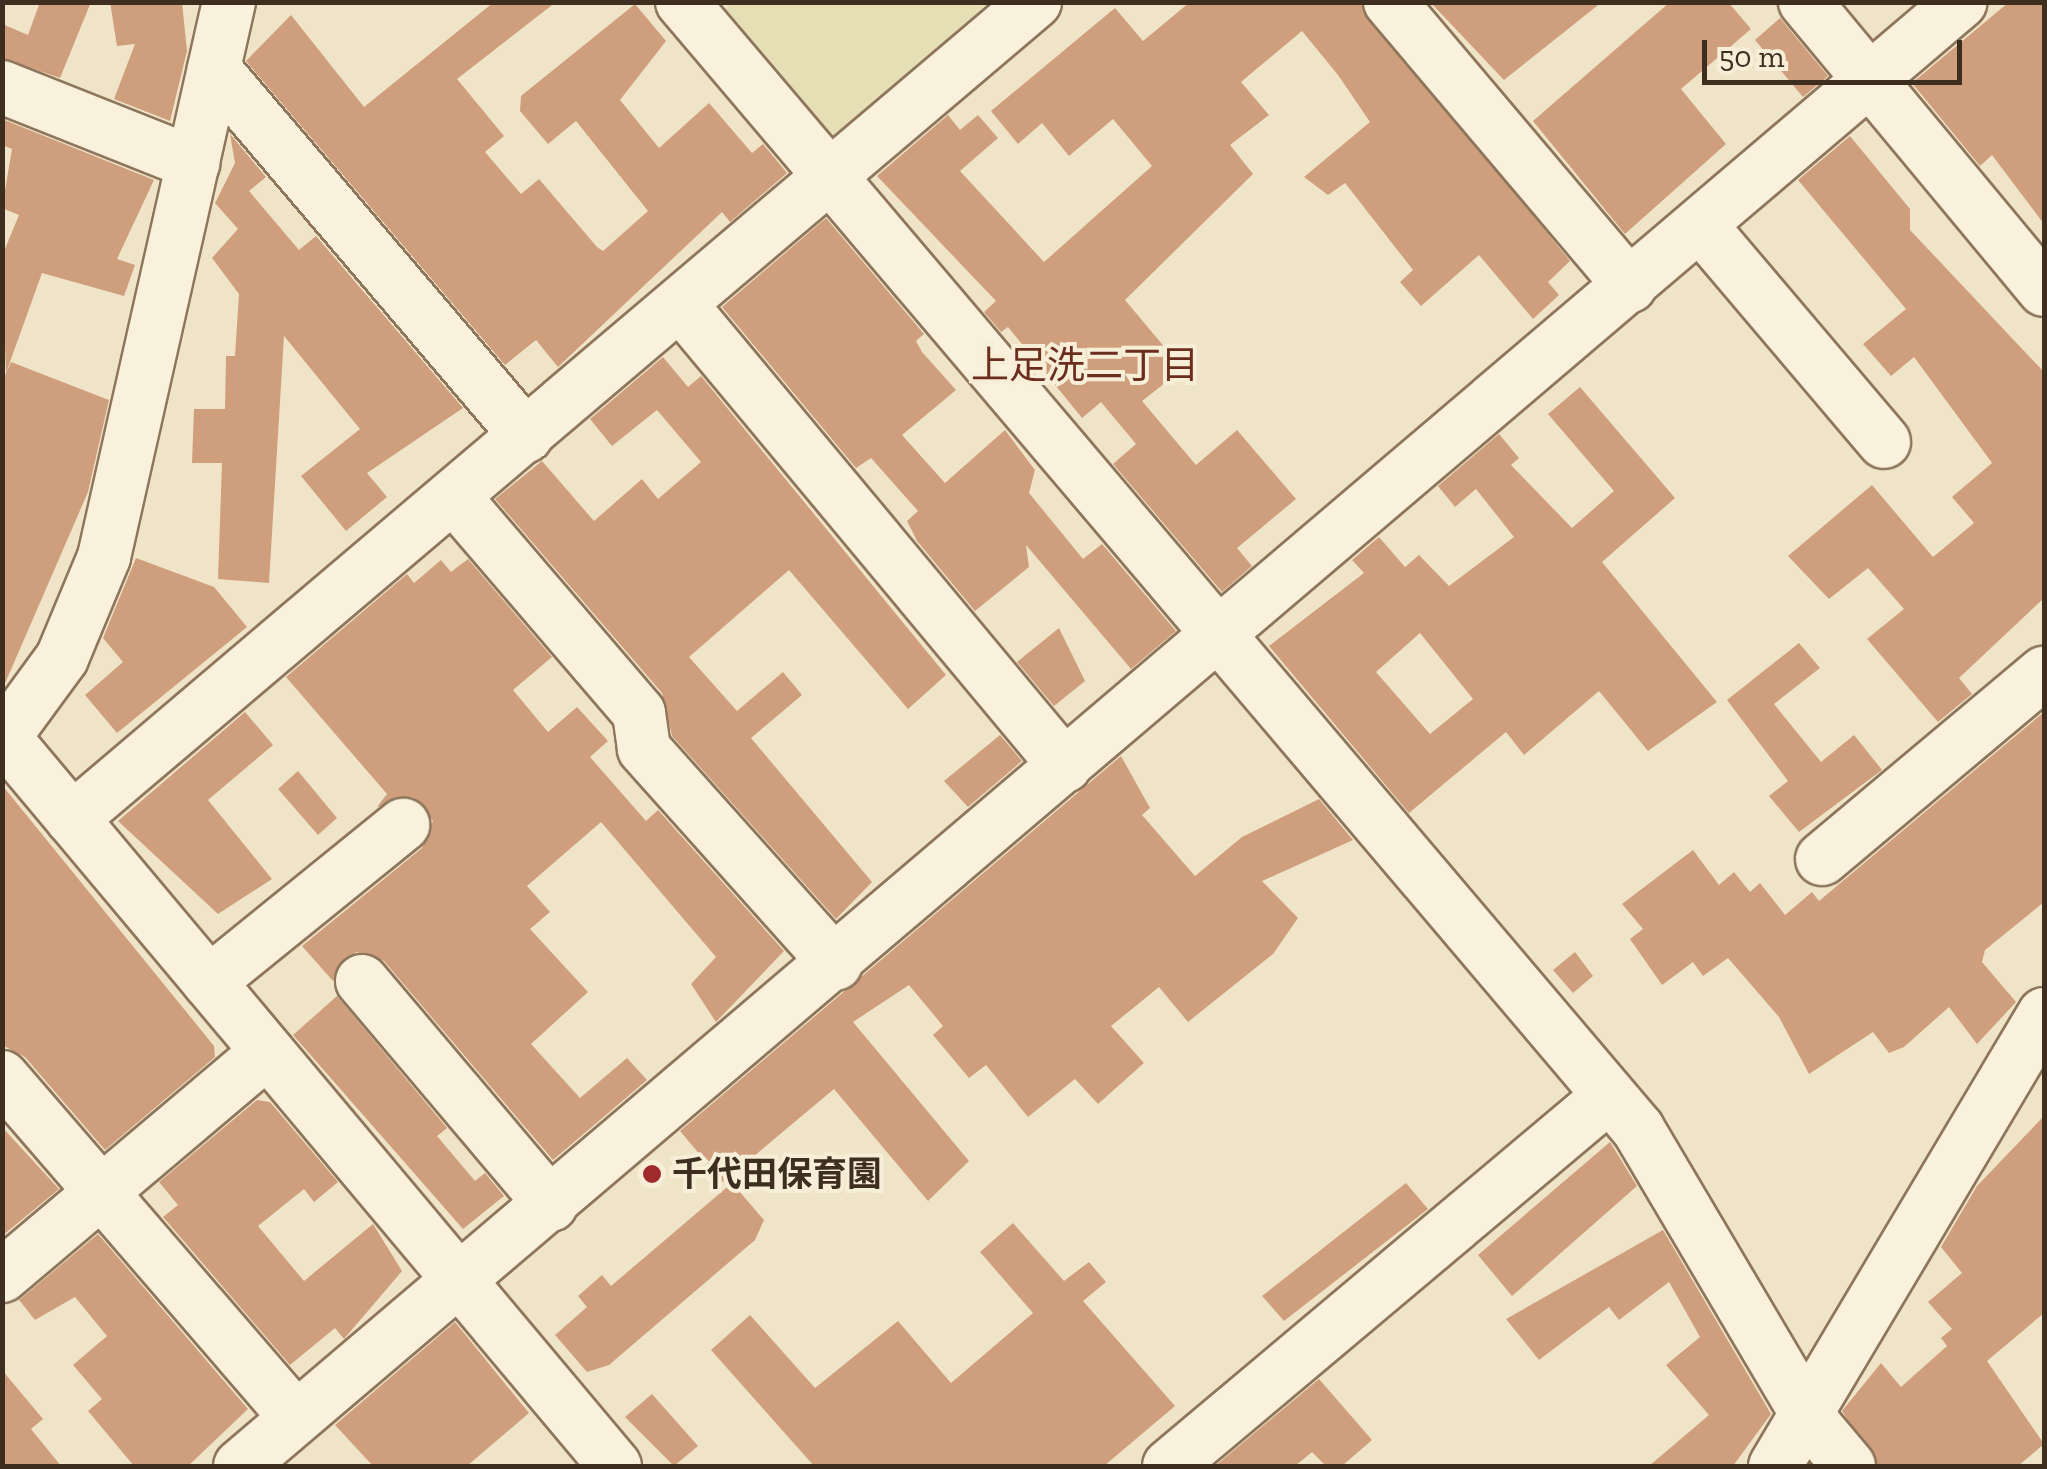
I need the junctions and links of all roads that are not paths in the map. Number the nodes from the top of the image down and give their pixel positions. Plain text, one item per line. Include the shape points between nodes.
1 (229, 2) edge
2 (682, 2) edge
3 (1035, 2) edge
4 (1390, 2) edge
5 (1805, 2) edge
6 (1960, 2) edge
7 (214, 70) junction
8 (1872, 82) junction
9 (2, 87) edge
10 (193, 162) junction
11 (827, 174) junction
12 (1701, 226) junction
13 (1630, 286) junction
14 (2044, 290) edge
15 (681, 305) junction
16 (526, 436) junction
17 (1884, 442) dead end
18 (454, 497) junction
19 (1219, 639) junction
20 (2044, 672) edge
21 (3, 737) edge
22 (1065, 766) junction
23 (72, 819) junction
24 (403, 825) dead end
25 (1822, 859) dead end
26 (836, 964) junction
27 (362, 980) dead end
28 (209, 982) junction
29 (2044, 1014) edge
30 (268, 1052) junction
31 (2, 1077) edge
32 (1609, 1096) junction
33 (102, 1193) junction
34 (551, 1205) junction
35 (2, 1276) edge
36 (460, 1282) junction
37 (1808, 1417) junction
38 (296, 1418) junction
39 (240, 1466) edge
40 (615, 1466) edge
41 (1169, 1466) edge
42 (1775, 1466) edge
43 (1850, 1466) edge

1 - 7 street
2 - 11 street
3 - 11 street
4 - 13 street
5 - 8 street
6 - 8 street
7 - 10 street
7 - 16 street
8 - 12 street
8 - 14 street
9 - 10 street
10 - 21 street via 104,557 62,658
11 - 15 street
11 - 19 street
12 - 13 street
12 - 17 street
13 - 19 street
15 - 16 street
15 - 22 street
16 - 18 street
18 - 23 street
18 - 26 street via 639,713 644,749
19 - 22 street
19 - 32 street
20 - 25 street
21 - 23 street
22 - 26 street
23 - 28 street
24 - 28 street
26 - 34 street
27 - 34 street
28 - 30 street
29 - 37 street
30 - 33 street
30 - 36 street
31 - 33 street
32 - 37 street
32 - 41 street
33 - 35 street
33 - 38 street
34 - 36 street
36 - 38 street
36 - 40 street
37 - 42 street
37 - 43 street
38 - 39 street

